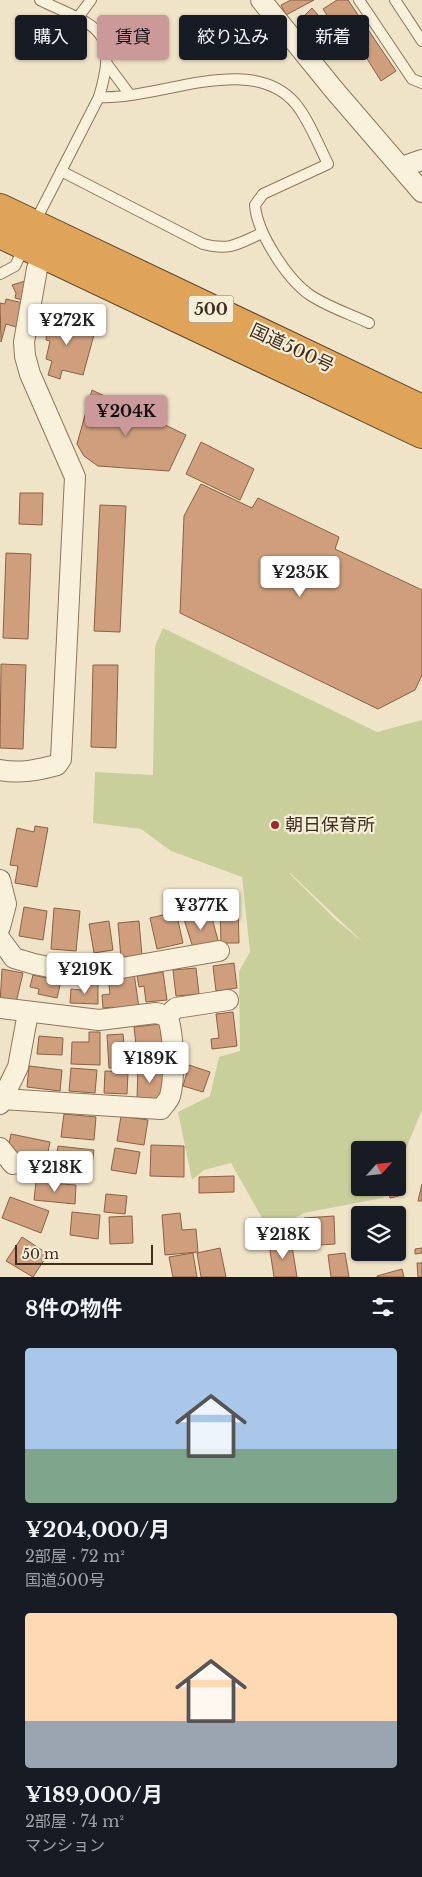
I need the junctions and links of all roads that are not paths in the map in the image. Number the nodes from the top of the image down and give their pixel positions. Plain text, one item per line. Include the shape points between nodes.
1 (40, 0) edge
2 (91, 0) edge
3 (261, 0) edge
4 (359, 0) edge
5 (398, 1) edge
6 (77, 15) edge
7 (80, 15) edge
8 (87, 21) edge
9 (422, 41) edge
10 (107, 64) junction
11 (422, 83) edge
12 (130, 95) junction
13 (99, 97) junction
14 (422, 160) edge
15 (402, 167) junction
16 (61, 171) junction
17 (422, 192) edge
18 (0, 208) edge
19 (262, 233) junction
20 (30, 237) edge
21 (0, 274) edge
22 (369, 323) dead end
23 (422, 409) edge
24 (422, 434) edge
25 (0, 770) edge
26 (0, 880) edge
27 (0, 927) edge
28 (0, 939) edge
29 (219, 951) dead end
30 (228, 1000) dead end
31 (0, 1008) edge
32 (28, 1013) junction
33 (167, 1016) junction
34 (1, 1101) edge
35 (0, 1148) edge
36 (13, 1164) dead end

1 - 6 lane
2 - 7 lane
3 - 15 street
4 - 11 lane via 412,78
5 - 9 lane
8 - 10 lane via 103,38
10 - 12 lane
10 - 13 lane
12 - 13 lane
12 - 19 lane via 224,80 258,81 280,89 295,103 328,164 264,194 255,205
13 - 16 lane
14 - 15 street
15 - 17 street
16 - 19 lane via 203,244 233,247
16 - 20 lane
18 - 20 highway, 国道500号 / 500
19 - 22 lane via 302,289
20 - 21 lane via 14,266
20 - 23 highway, 国道500号 / 500
20 - 24 highway, 国道500号 / 500
20 - 25 street via 25,356 75,477 61,759 57,765 31,771
26 - 27 street via 6,904
28 - 29 street via 14,958 69,971 116,969
30 - 33 street via 176,1008
31 - 32 street
32 - 33 street via 99,1020 156,1013
32 - 34 street via 18,1067
33 - 34 street via 171,1025 172,1071 170,1097 160,1109
35 - 36 street

